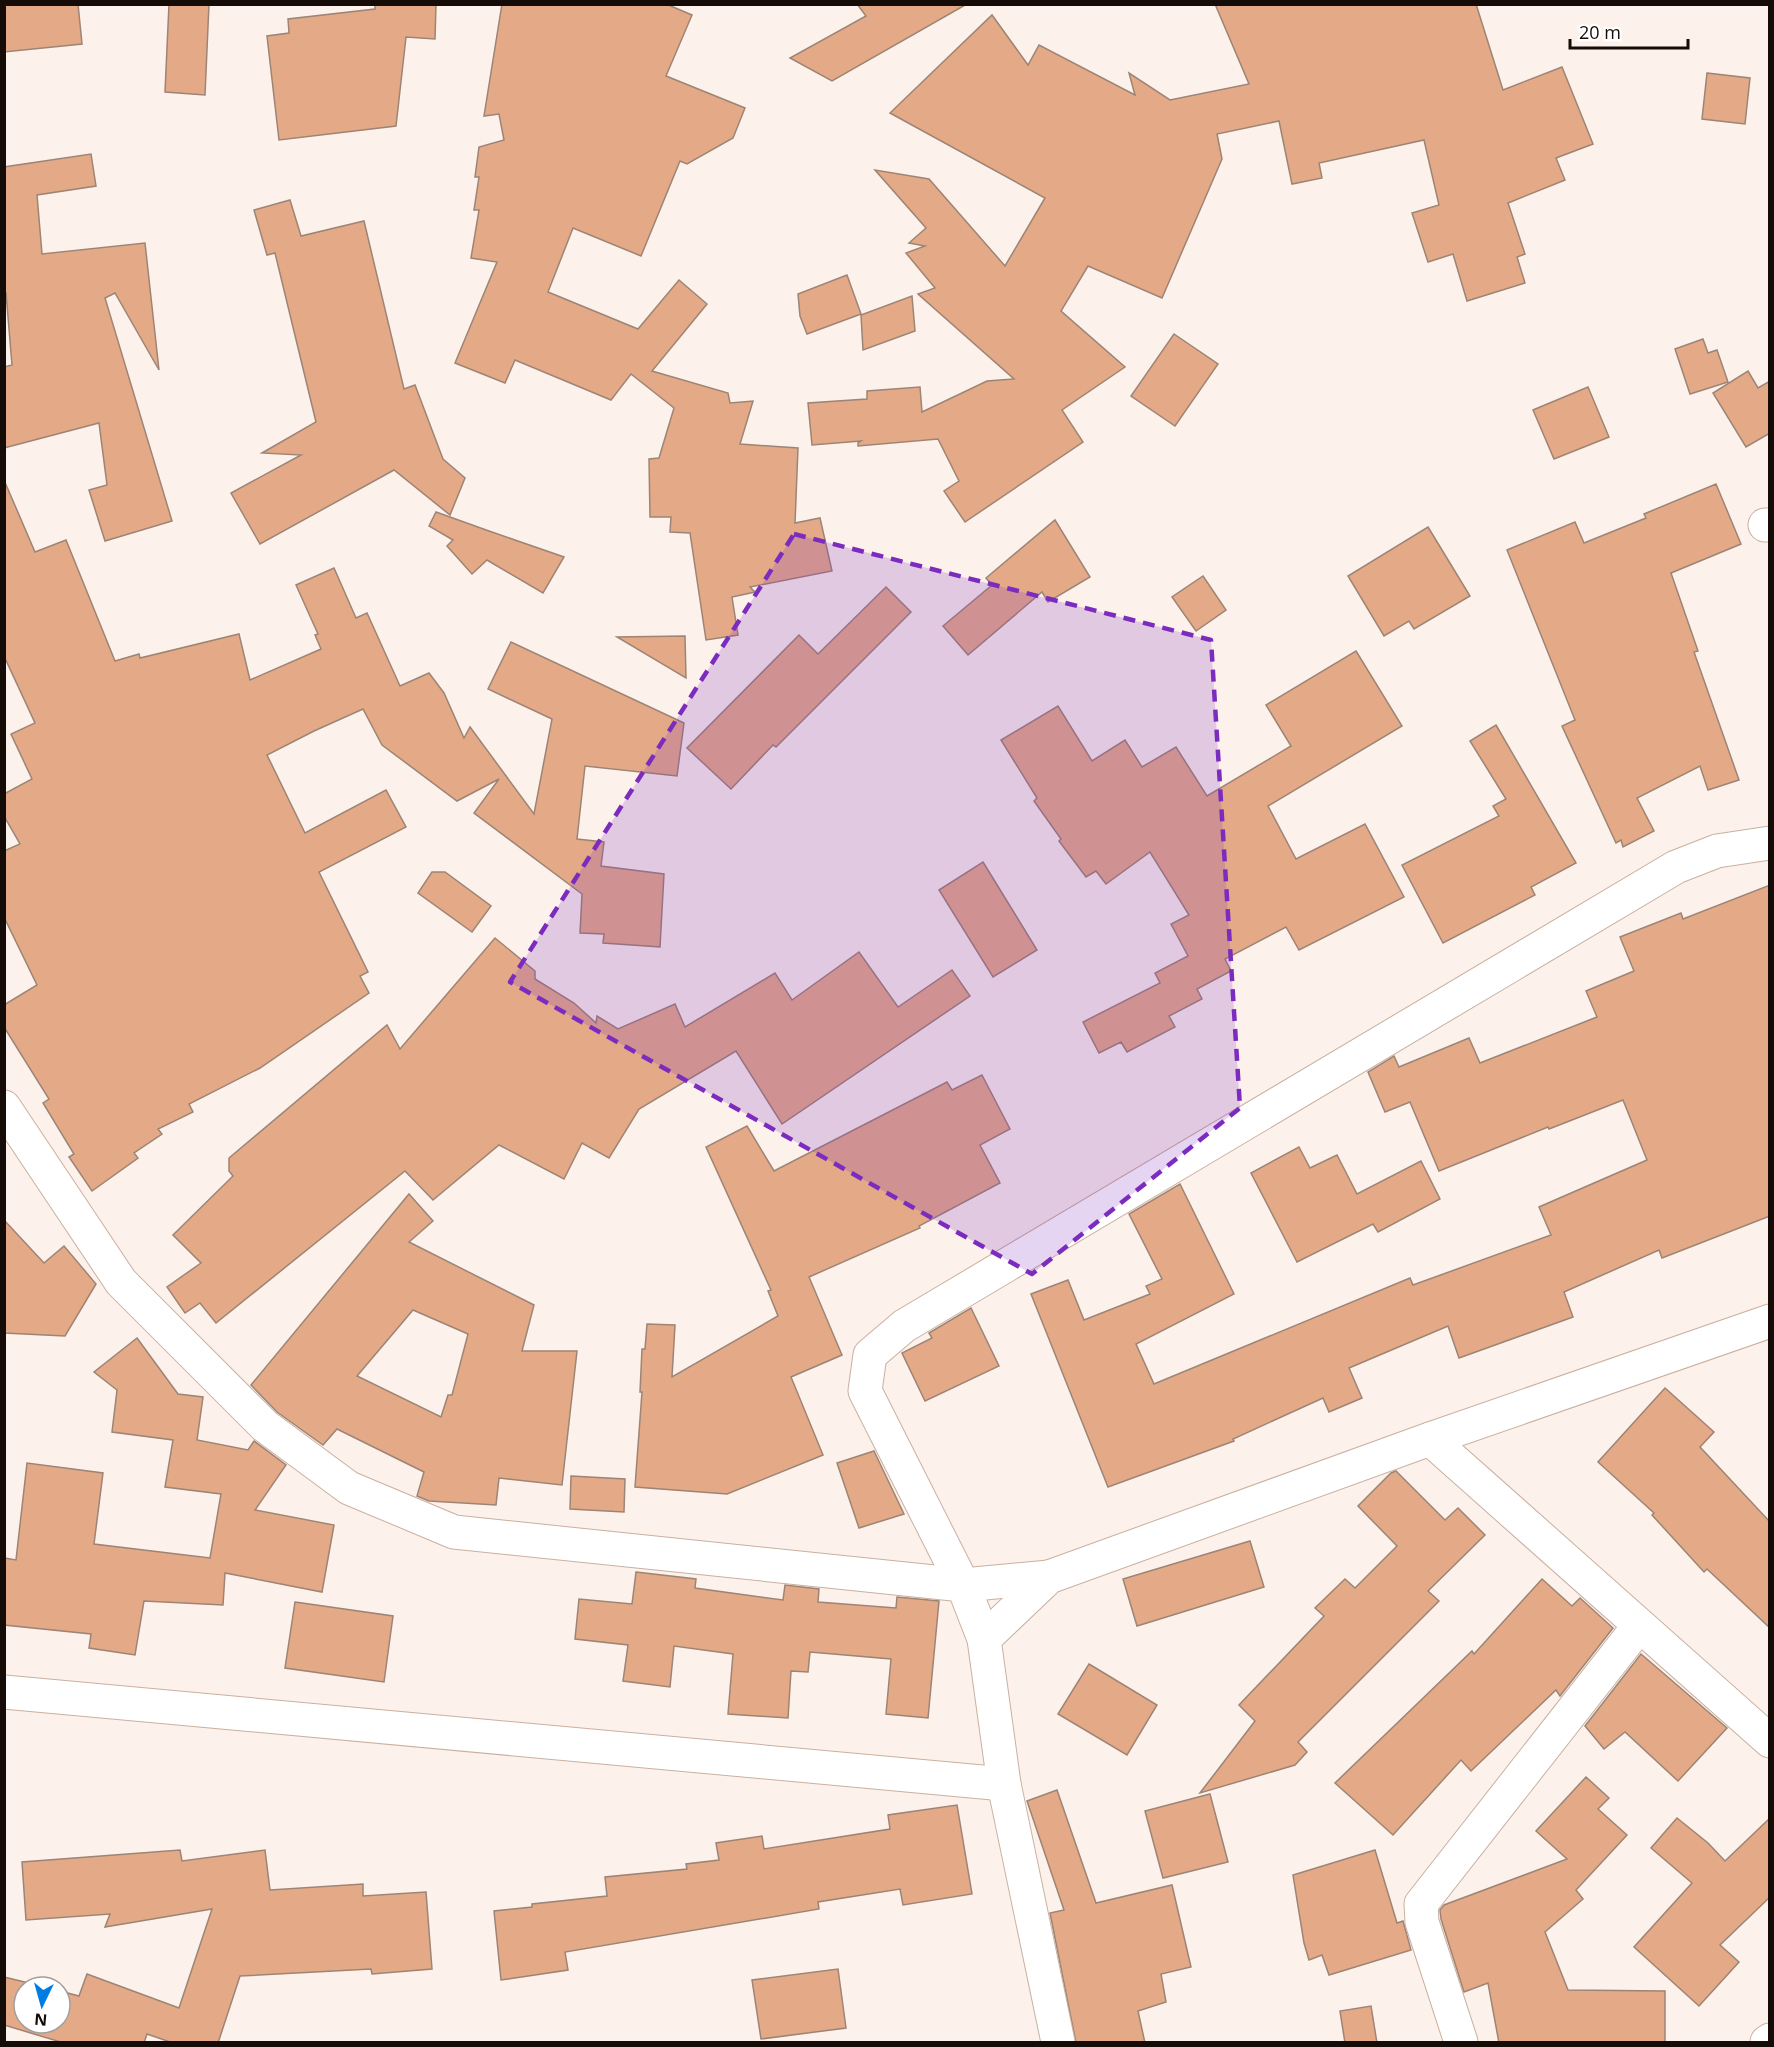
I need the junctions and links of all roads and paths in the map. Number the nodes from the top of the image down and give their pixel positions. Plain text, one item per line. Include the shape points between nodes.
1 (1770, 843) edge
2 (4, 1107) edge
3 (1770, 1321) edge
4 (1430, 1439) junction
5 (1049, 1577) junction
6 (963, 1585) junction
7 (1639, 1626) junction
8 (984, 1639) junction
9 (4, 1692) edge
10 (1770, 1741) edge
11 (1004, 1784) junction
12 (1058, 2043) edge
13 (1461, 2043) edge

1 - 6 street via 1717,851 1676,867 904,1326 870,1355 865,1391
2 - 6 street via 121,1282 265,1426 349,1488 454,1532
3 - 4 street
4 - 5 street
4 - 7 street
5 - 6 street
5 - 8 street
6 - 8 street
7 - 10 street
7 - 13 street via 1421,1904 1422,1922
8 - 11 street
9 - 11 street
11 - 12 street

